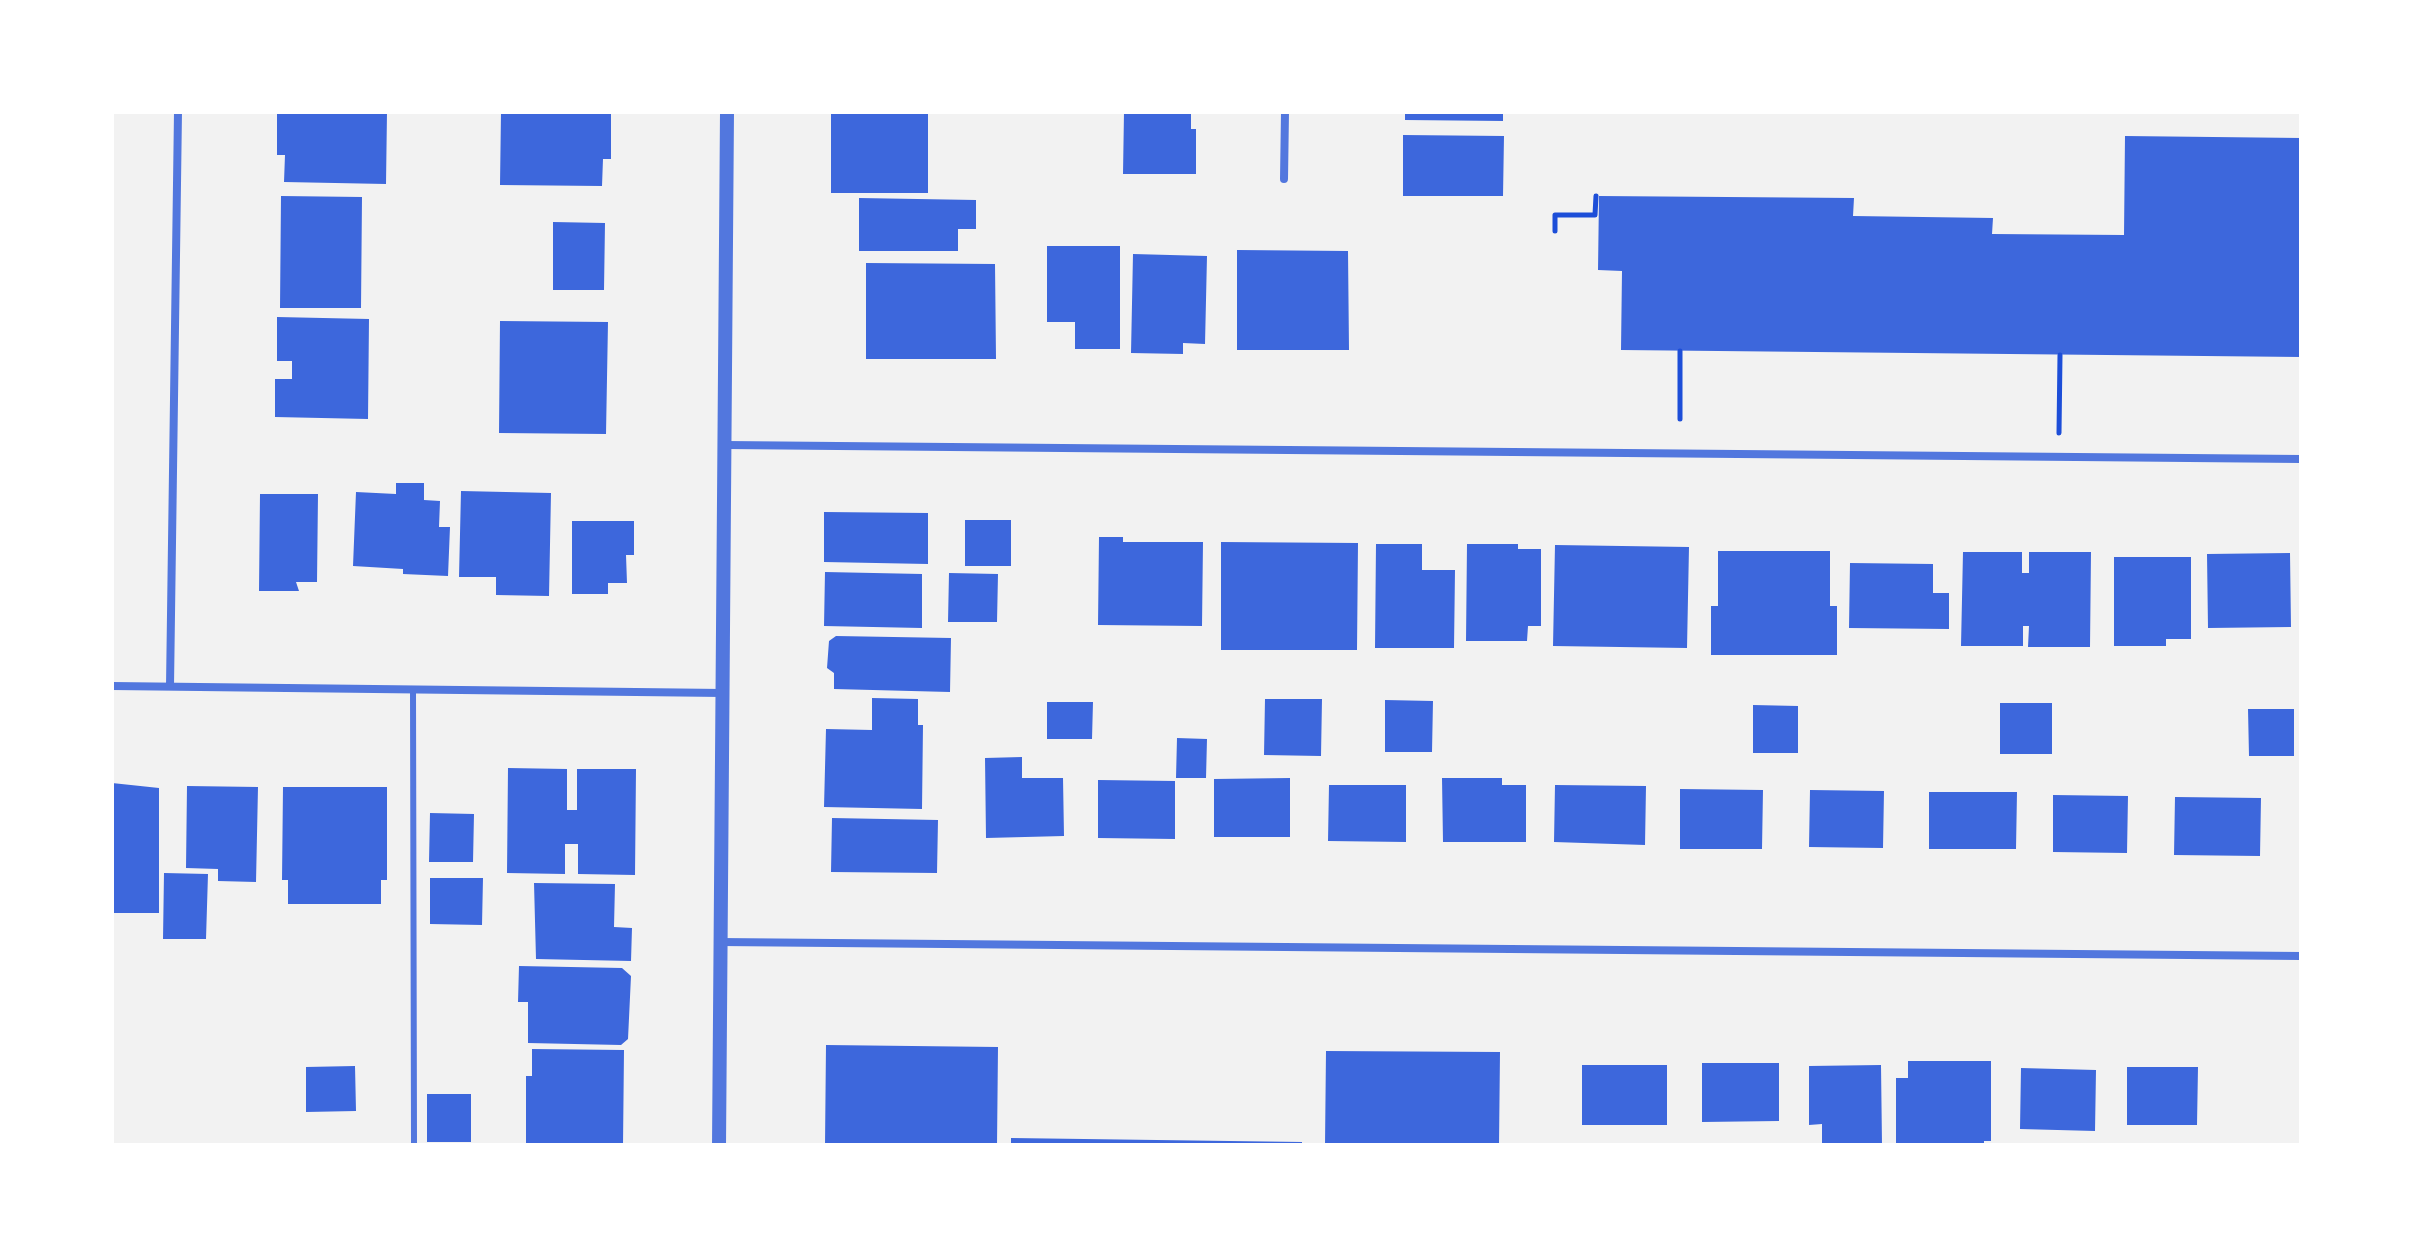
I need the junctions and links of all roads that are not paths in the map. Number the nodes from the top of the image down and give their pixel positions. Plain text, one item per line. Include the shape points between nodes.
1 (178, 112) edge
2 (727, 112) edge
3 (1285, 112) edge
4 (1284, 179) dead end
5 (725, 445) junction
6 (2301, 459) edge
7 (112, 686) edge
8 (170, 686) junction
9 (413, 690) junction
10 (723, 693) junction
11 (719, 942) junction
12 (2301, 956) edge
13 (414, 1145) edge
14 (719, 1145) edge

1 - 8 street
2 - 5 street
3 - 4 street
5 - 6 street
5 - 10 street
7 - 8 street
8 - 9 street
9 - 10 street
9 - 13 lane
10 - 11 street
11 - 12 street
11 - 14 street

